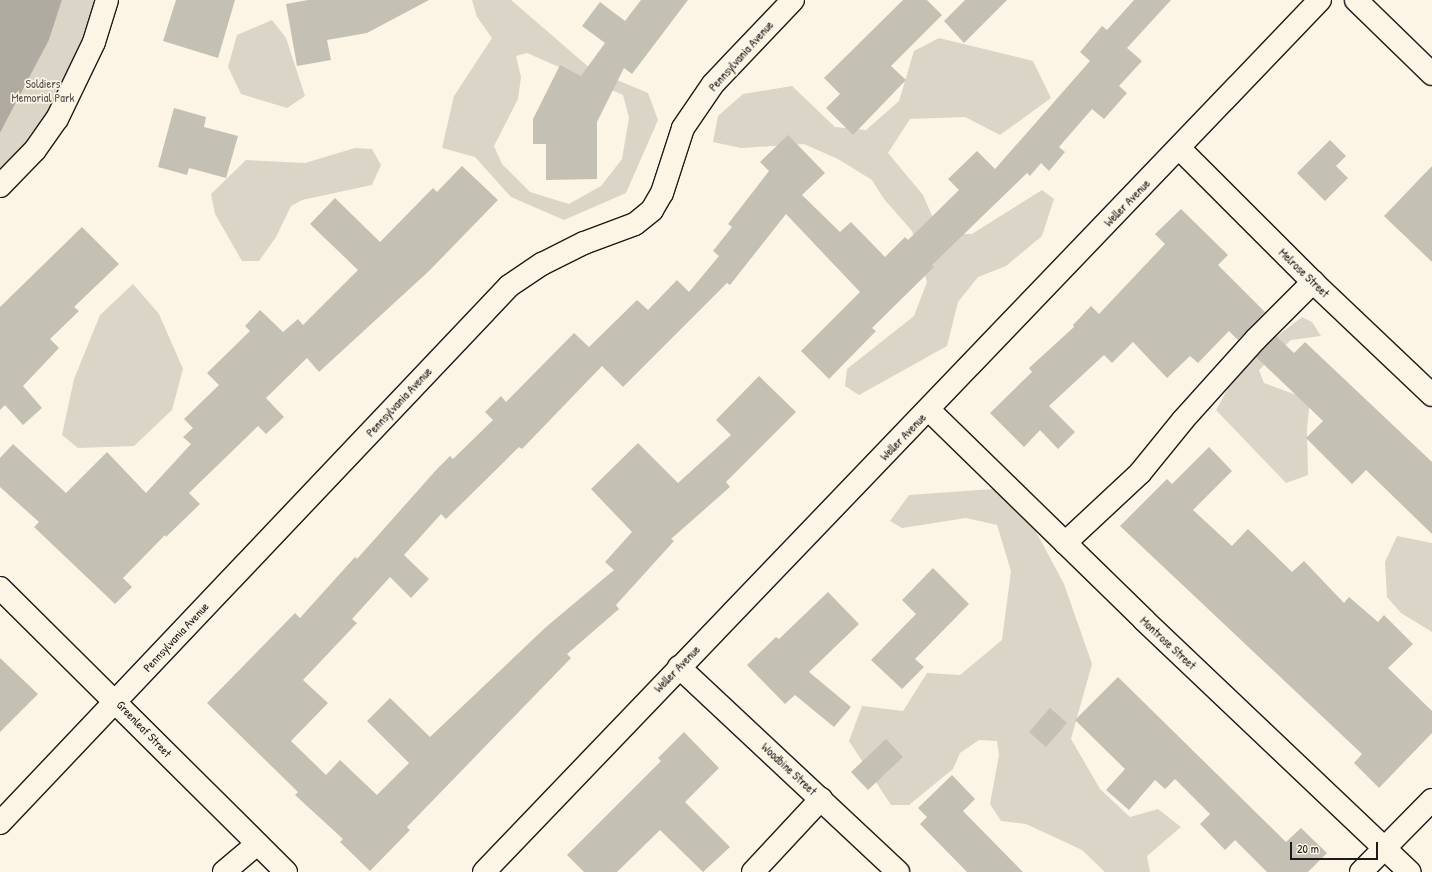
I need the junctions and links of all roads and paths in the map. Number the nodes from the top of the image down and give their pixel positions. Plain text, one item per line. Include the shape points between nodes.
1 (107, 0) edge
2 (793, 0) edge
3 (1320, 0) edge
4 (1356, 0) edge
5 (1432, 74) edge
6 (1179, 148) junction
7 (0, 186) edge
8 (1313, 282) junction
9 (1432, 395) edge
10 (929, 410) junction
11 (1065, 543) junction
12 (0, 588) edge
13 (679, 667) junction
14 (116, 701) junction
15 (821, 799) junction
16 (1432, 800) edge
17 (0, 823) edge
18 (257, 844) junction
19 (1385, 847) junction
20 (224, 872) edge
21 (286, 872) edge
22 (484, 872) edge
23 (753, 872) edge
24 (898, 872) edge
25 (1361, 872) edge
26 (1410, 872) edge

1 - 7 street via 94,42 57,118 35,150
2 - 14 street, Pennsylvania Avenue via 713,84 683,128 662,193 652,210 635,224 584,243 542,264 509,286
3 - 6 street, Weller Avenue
4 - 5 street
6 - 8 street, Melrose Street
6 - 10 street, Weller Avenue
8 - 9 street, Melrose Street
8 - 11 street via 1230,368 1140,473
10 - 11 street, Montrose Street
10 - 13 street, Weller Avenue
11 - 19 street, Montrose Street
12 - 14 street, Greenleaf Street
13 - 15 street, Woodbine Street
13 - 22 street, Weller Avenue
14 - 17 street, Pennsylvania Avenue
14 - 18 street, Greenleaf Street
15 - 23 street
15 - 24 street, Woodbine Street
16 - 19 street
18 - 20 street
18 - 21 street, Greenleaf Street
19 - 25 street
19 - 26 street, Montrose Street

